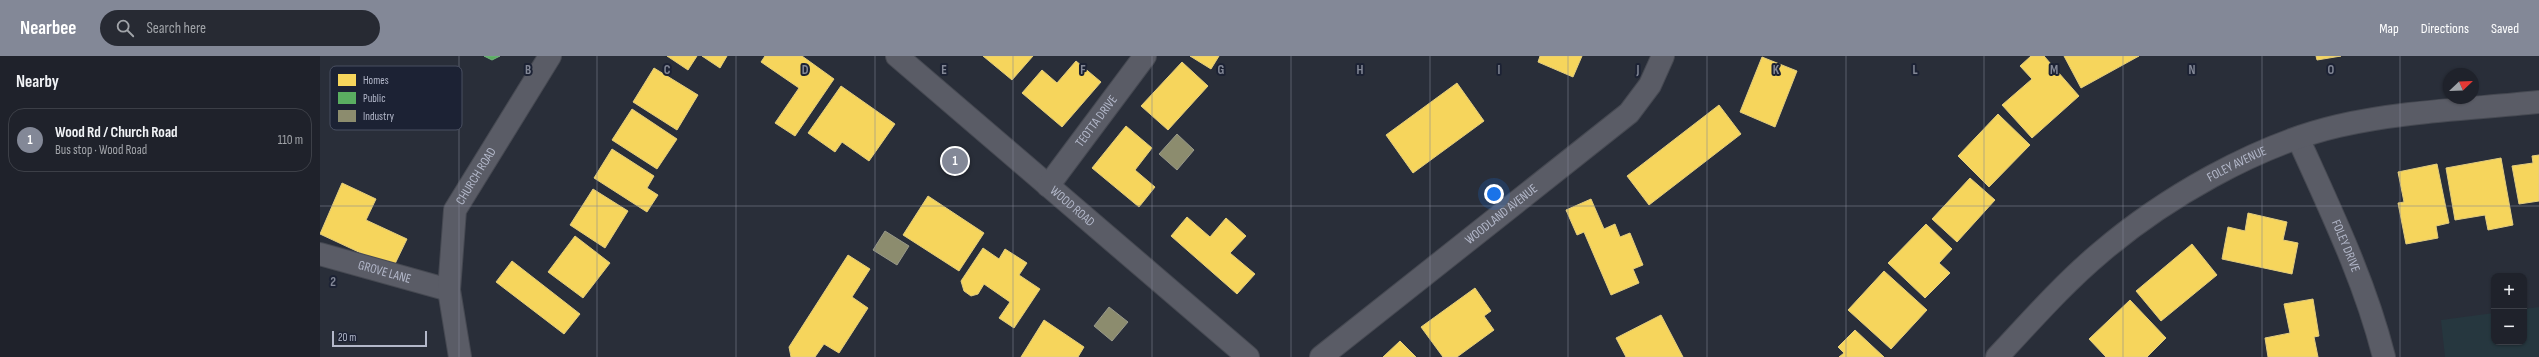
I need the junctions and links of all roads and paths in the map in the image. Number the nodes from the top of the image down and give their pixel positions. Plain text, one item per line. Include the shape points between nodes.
1 (550, 56) edge
2 (897, 56) edge
3 (1145, 56) edge
4 (1663, 56) edge
5 (2539, 102) edge
6 (2298, 138) junction
7 (1048, 186) junction
8 (320, 254) edge
9 (449, 290) junction
10 (460, 357) edge
11 (1248, 357) edge
12 (1321, 357) edge
13 (1996, 357) edge
14 (2384, 357) edge

1 - 9 street, CHURCH ROAD via 455,210
2 - 7 street, WOOD ROAD
3 - 7 street, TEOTTA DRIVE
4 - 12 street, WOODLAND AVENUE via 1650,85 1629,113
5 - 6 street, FOLEY AVENUE via 2380,119 2337,126
6 - 13 street, FOLEY AVENUE via 2243,160 2149,214 2099,253
6 - 14 street, FOLEY DRIVE via 2328,203 2372,314
7 - 11 street, WOOD ROAD
8 - 9 street, GROVE LANE
9 - 10 street, CHURCH ROAD

